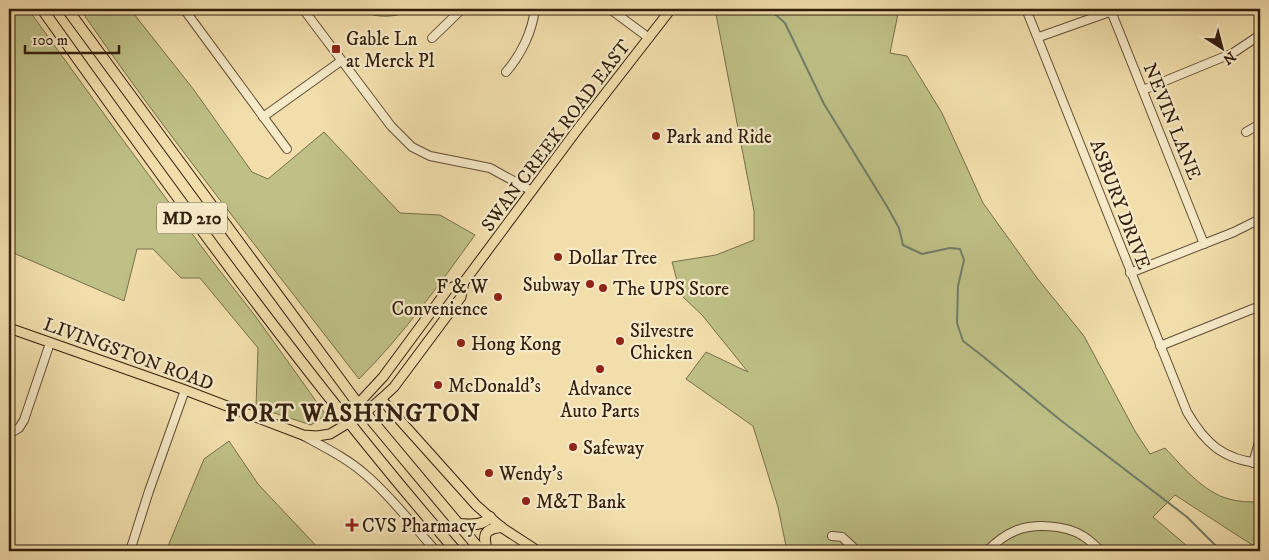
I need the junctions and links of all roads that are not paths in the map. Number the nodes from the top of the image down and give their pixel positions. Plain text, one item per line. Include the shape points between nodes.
1 (42, 9) edge
2 (67, 9) edge
3 (184, 9) edge
4 (303, 9) edge
5 (462, 9) edge
6 (535, 9) edge
7 (610, 9) edge
8 (671, 9) edge
9 (1026, 9) edge
10 (1114, 10) edge
11 (1260, 35) edge
12 (1039, 37) junction
13 (432, 38) dead end
14 (650, 38) junction
15 (341, 61) junction
16 (506, 72) dead end
17 (1143, 90) junction
18 (263, 117) junction
19 (1260, 124) edge
20 (1246, 132) dead end
21 (287, 149) dead end
22 (532, 191) junction
23 (1260, 219) edge
24 (1204, 244) junction
25 (1130, 273) junction
26 (464, 282) junction
27 (1260, 306) edge
28 (9, 328) edge
29 (50, 343) junction
30 (1160, 346) junction
31 (185, 390) junction
32 (381, 399) junction
33 (361, 409) junction
34 (349, 421) junction
35 (9, 434) edge
36 (302, 435) junction
37 (1260, 439) edge
38 (1257, 463) edge
39 (490, 517) junction
40 (458, 524) junction
41 (501, 527) junction
42 (832, 536) dead end
43 (130, 551) edge
44 (436, 551) edge
45 (456, 551) edge
46 (481, 551) edge
47 (487, 551) edge
48 (538, 551) edge
49 (857, 551) edge
50 (987, 551) edge
51 (1099, 551) edge

1 - 34 highway, MD 210 via 226,264
2 - 33 highway, MD 210
3 - 18 street
4 - 15 street
5 - 13 street
6 - 16 street via 524,45
7 - 14 street
8 - 14 main road, SWAN CREEK ROAD EAST
9 - 12 street, ASBURY DRIVE
10 - 12 street
10 - 17 street, NEVIN LANE
11 - 17 street via 1233,53
12 - 25 street, ASBURY DRIVE
14 - 22 main road, SWAN CREEK ROAD EAST
15 - 18 street
15 - 22 street via 391,126 412,147 438,158 490,168
17 - 24 street, NEVIN LANE
18 - 21 street
19 - 20 street
22 - 26 main road, SWAN CREEK ROAD EAST
23 - 24 street
24 - 25 street
25 - 30 street, ASBURY DRIVE
26 - 32 main road, SWAN CREEK ROAD EAST via 461,296 394,387
26 - 33 main road, SWAN CREEK ROAD EAST via 448,289
27 - 30 street
28 - 29 main road, LIVINGSTON ROAD
29 - 31 main road, LIVINGSTON ROAD
29 - 35 street via 24,420
30 - 38 street, ASBURY DRIVE via 1195,427 1217,450 1230,457
31 - 36 main road, LIVINGSTON ROAD
31 - 43 street
32 - 33 main road, SWAN CREEK ROAD EAST
32 - 39 main road via 466,495
33 - 34 main road, SWAN CREEK ROAD EAST
33 - 40 highway, MD 210
34 - 36 main road, LIVINGSTON ROAD via 330,434
34 - 45 highway, MD 210
36 - 44 street via 344,458 365,474
37 - 38 street
39 - 40 highway via 482,523
39 - 41 main road
40 - 46 highway, MD 210
41 - 47 highway via 485,534
41 - 48 main road
42 - 49 street via 842,537
50 - 51 street via 1016,531 1040,526 1083,535

